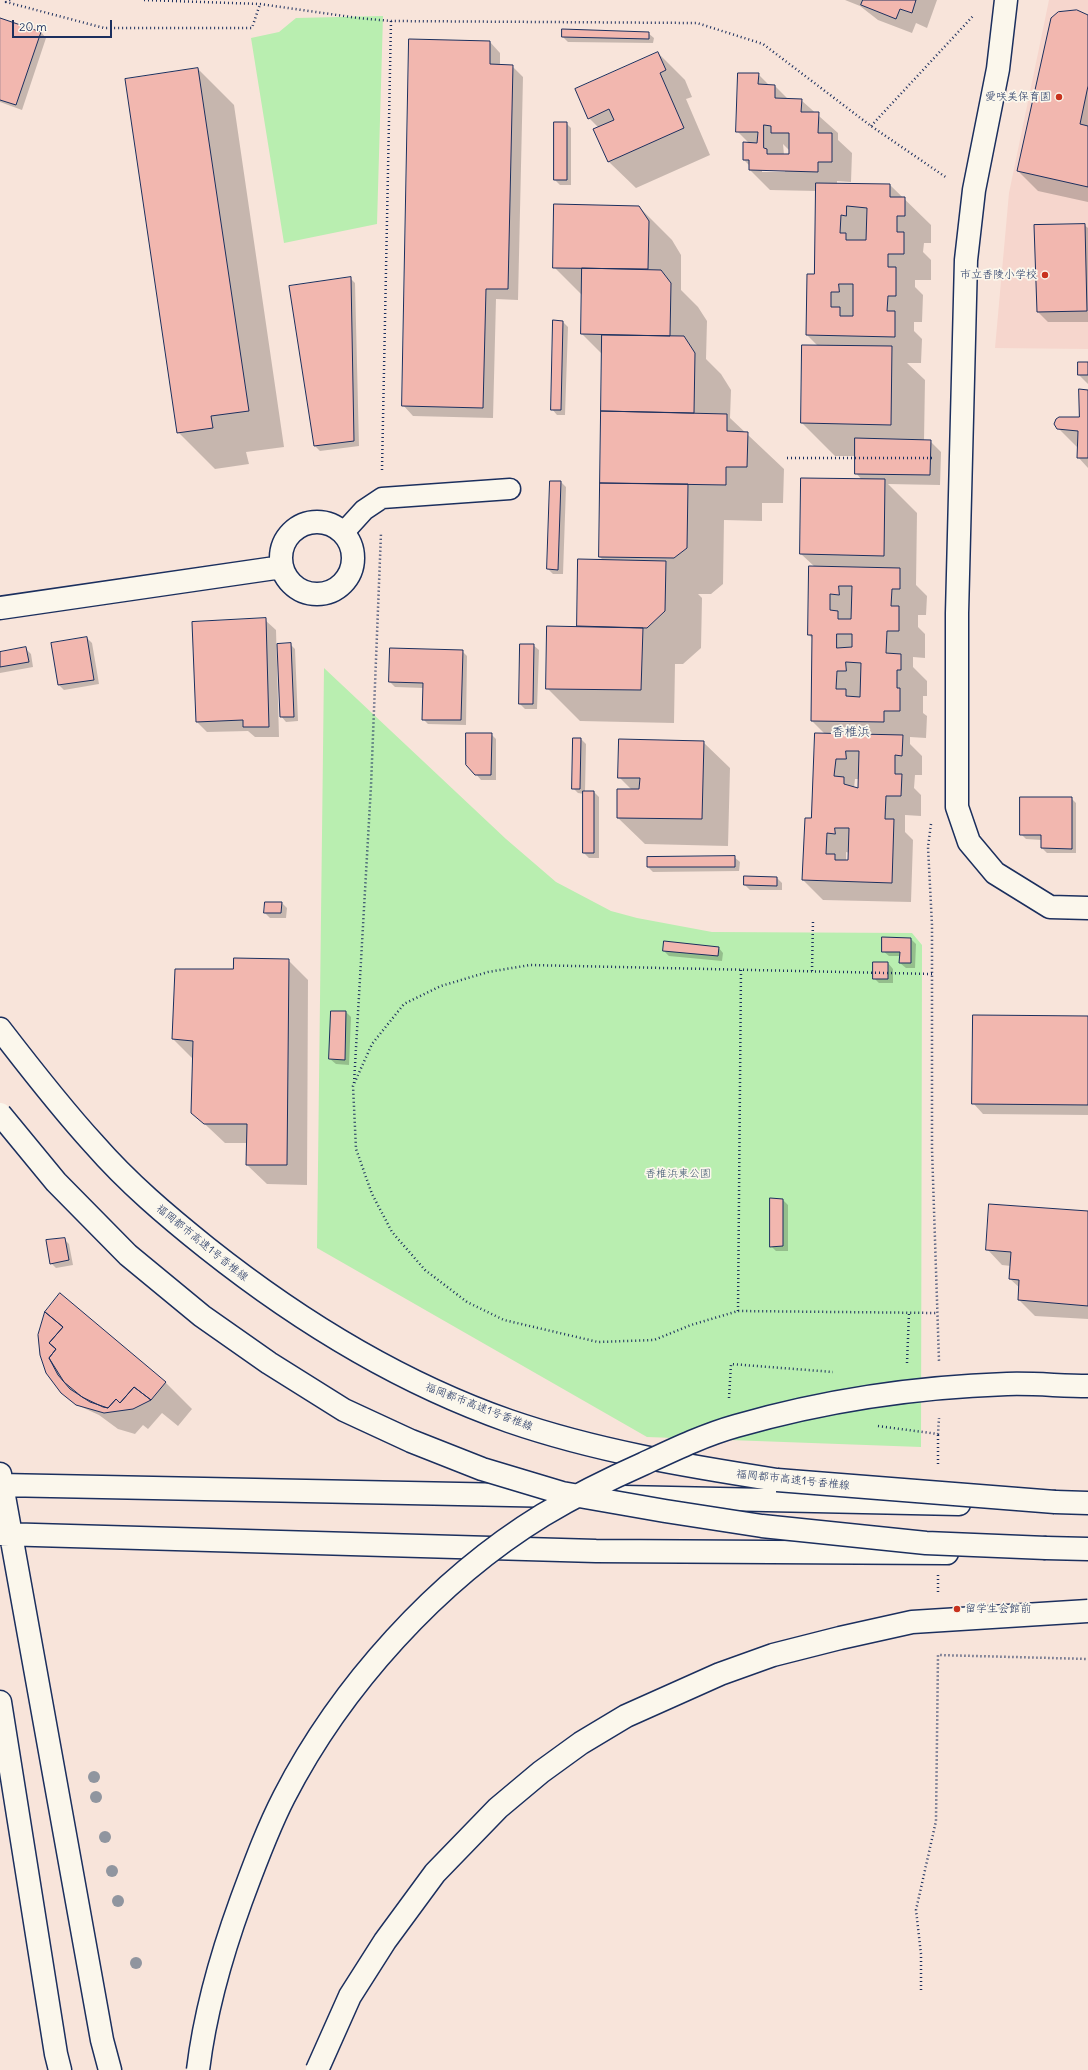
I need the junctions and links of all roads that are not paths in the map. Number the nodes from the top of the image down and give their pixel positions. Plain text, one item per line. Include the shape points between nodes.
1 (1006, 0) edge
2 (510, 489) dead end
3 (344, 532) junction
4 (282, 567) junction
5 (0, 608) edge
6 (1088, 908) edge
7 (0, 1029) edge
8 (0, 1114) edge
9 (1088, 1386) edge
10 (0, 1481) edge
11 (1088, 1503) edge
12 (1088, 1506) edge
13 (5, 1533) edge
14 (1088, 1549) edge
15 (1088, 1554) edge
16 (1088, 1610) edge
17 (0, 1702) edge
18 (60, 2070) edge
19 (110, 2070) edge
20 (198, 2070) edge
21 (317, 2070) edge

1 - 6 main road via 998,69 974,190 966,260 957,613 957,807 969,842 995,873 1050,907
2 - 3 lane via 382,498 364,510
3 - 4 main road via 331,524 315,521 300,526 288,536 281,551
3 - 4 main road via 354,552 351,574 335,590 314,595 293,586
4 - 5 main road
7 - 11 main road, 福岡都市高速1号香椎線, bridge via 95,1145 160,1211 304,1320 378,1364 438,1393 509,1421 576,1441 684,1466 777,1480
8 - 14 main road, bridge via 56,1182 128,1255 202,1316 269,1363 344,1410 411,1441 482,1469 562,1492 673,1512 762,1526 926,1543
9 - 20 main road, bridge via 1007,1384 898,1392 807,1407 732,1427 672,1450 613,1477 542,1516 487,1555 403,1630 360,1678 317,1740 284,1797 256,1858 224,1946 210,2003
10 - 12 main road
10 - 13 main road
13 - 15 main road via 596,1551
13 - 19 main road via 102,2040
16 - 21 main road, bridge via 912,1622 773,1655 720,1674 626,1716 587,1739 541,1772 498,1808 435,1873 385,1941 350,1996
17 - 18 main road

